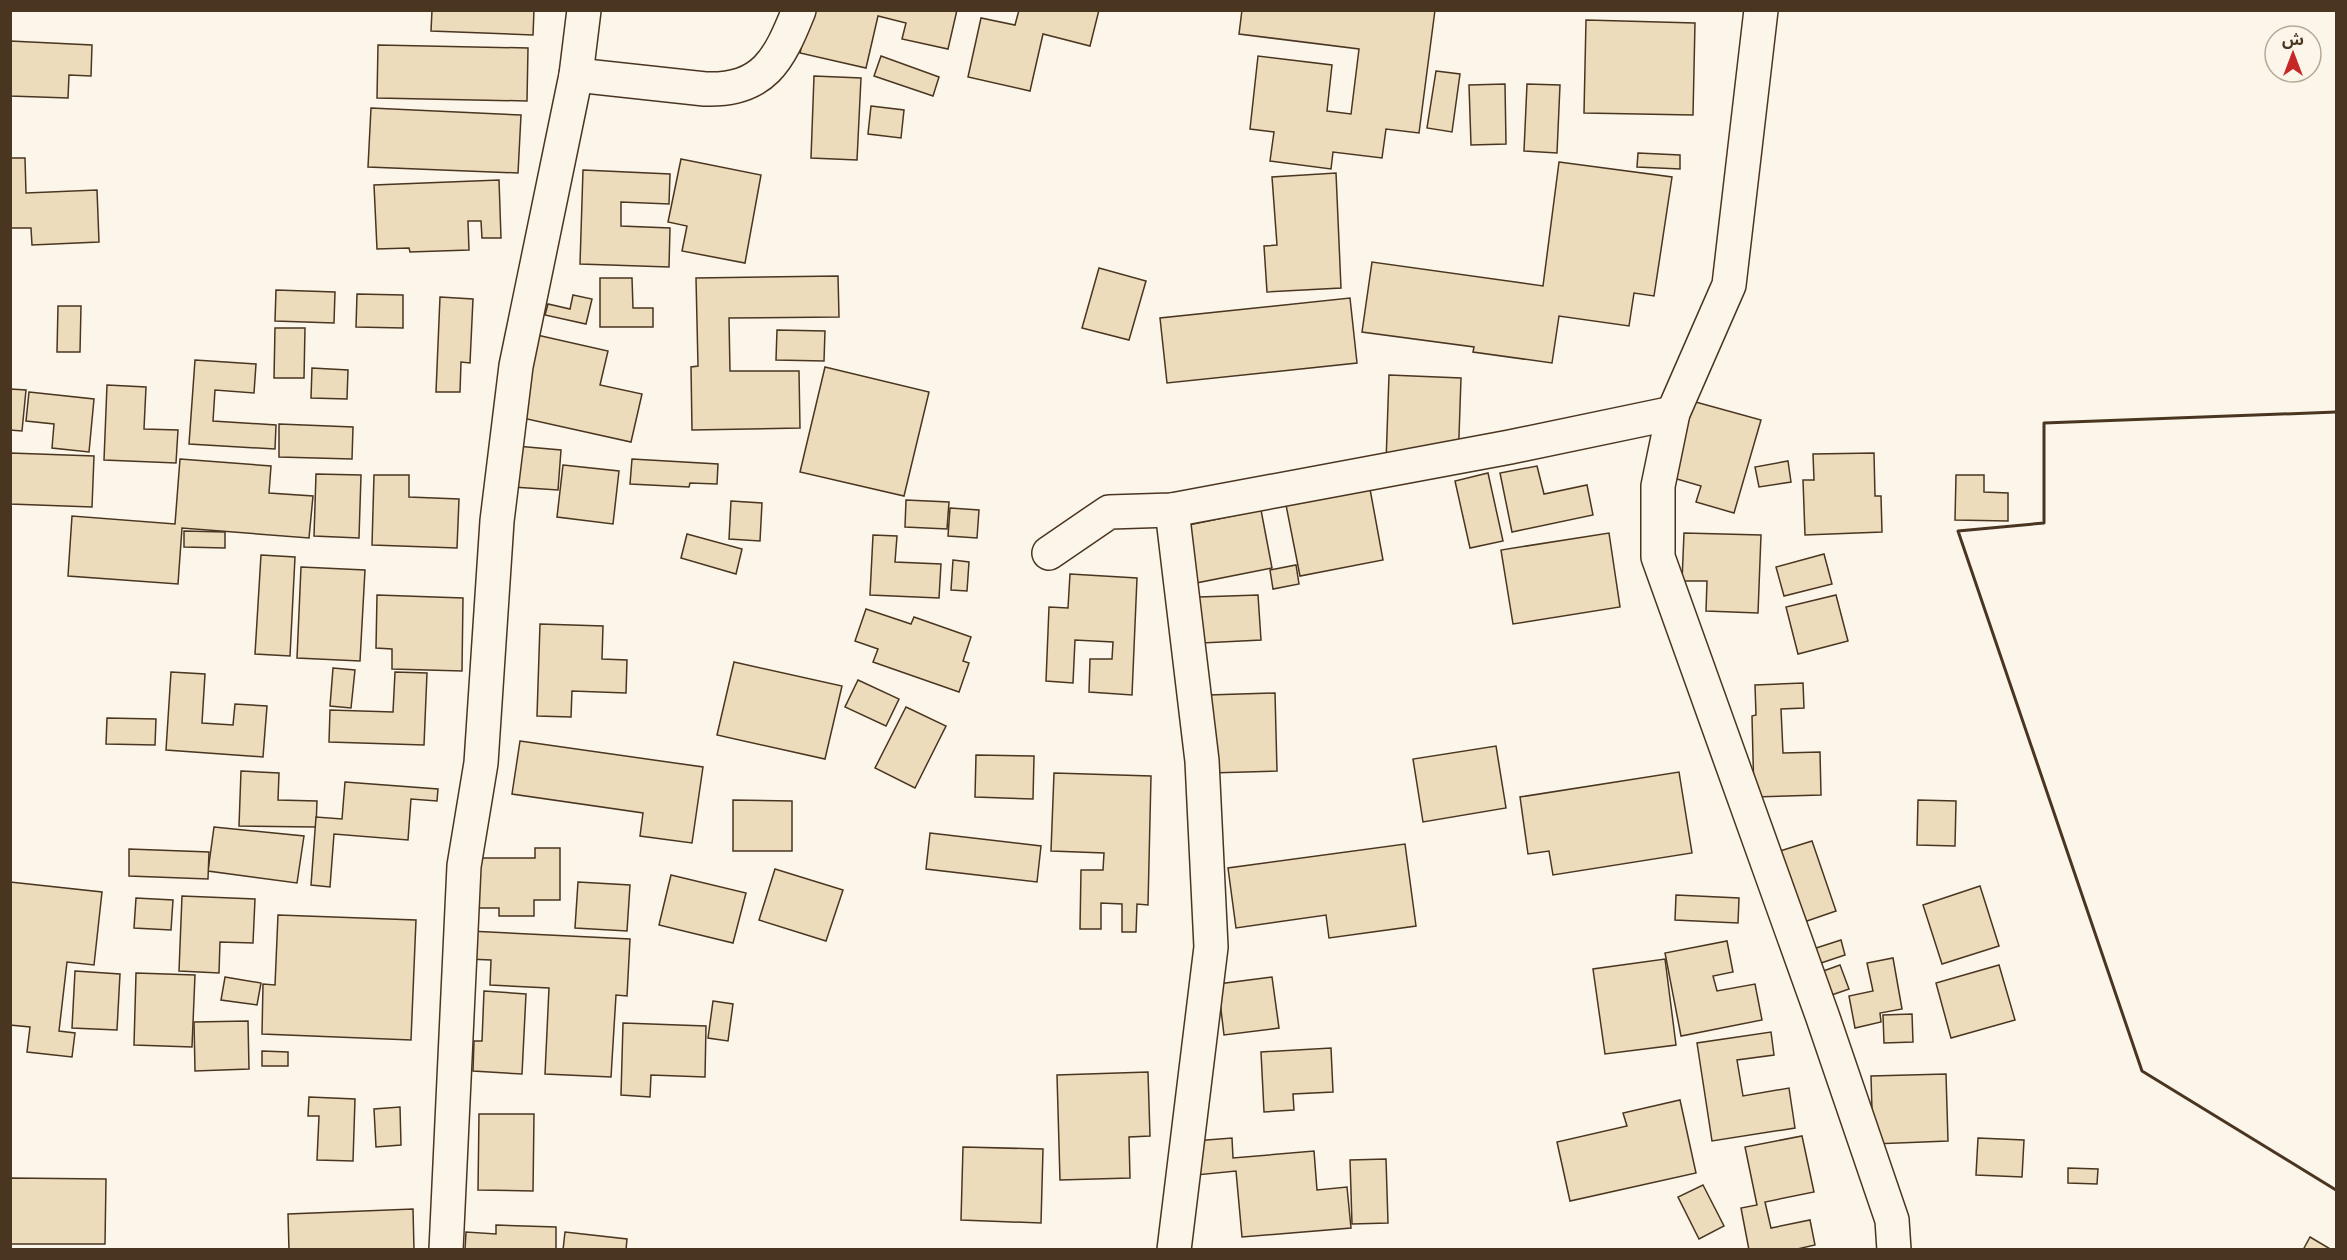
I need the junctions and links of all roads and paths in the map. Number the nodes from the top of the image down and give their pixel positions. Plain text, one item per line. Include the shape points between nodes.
1 (584, 10) edge
2 (799, 10) edge
3 (1761, 10) edge
4 (576, 75) junction
5 (1672, 413) junction
6 (1172, 510) junction
7 (1049, 553) dead end
8 (446, 1250) edge
9 (1174, 1250) edge
10 (1894, 1250) edge

1 - 4 street
2 - 4 street via 779,56 768,70 738,86 705,89
3 - 5 street via 1729,285
4 - 8 street via 516,366 497,521 481,763 464,866
5 - 6 street
5 - 10 street via 1658,486 1658,556 1892,1220
6 - 7 street via 1109,512
6 - 9 street via 1202,761 1211,947

